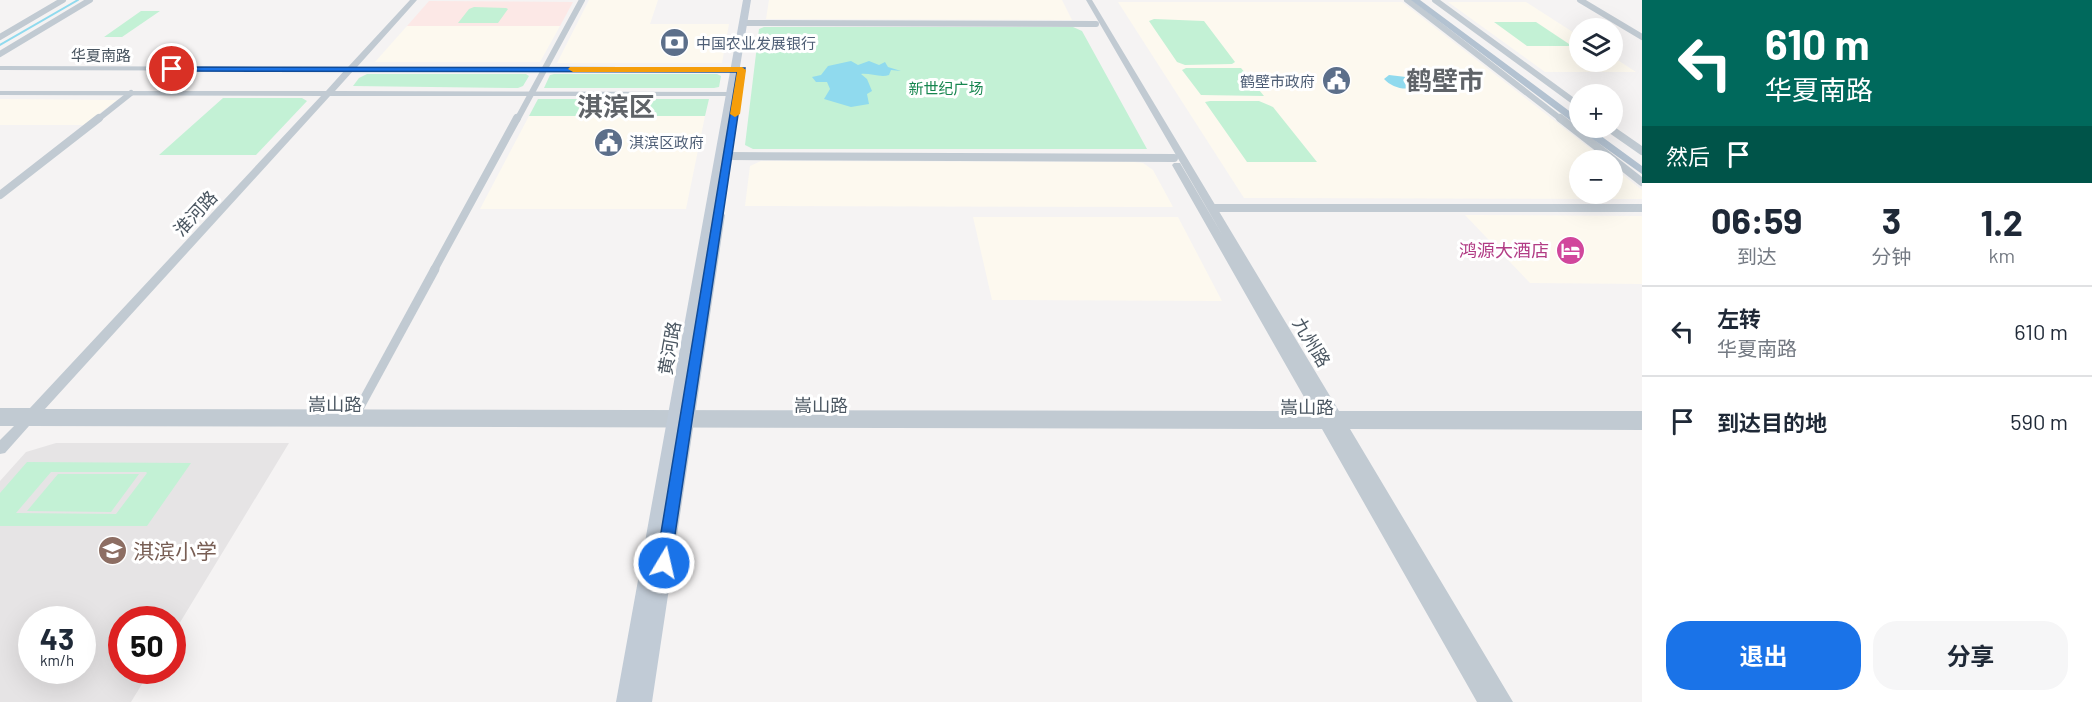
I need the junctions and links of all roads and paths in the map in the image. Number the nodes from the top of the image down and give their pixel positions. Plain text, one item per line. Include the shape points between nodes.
1 (63, 0) edge
2 (90, 0) edge
3 (414, 0) edge
4 (582, 0) edge
5 (747, 0) edge
6 (753, 0) edge
7 (1082, 0) edge
8 (1089, 0) edge
9 (1407, 0) edge
10 (1415, 0) edge
11 (1425, 0) edge
12 (1435, 0) edge
13 (1580, 0) edge
14 (746, 23) junction
15 (1096, 24) junction
16 (0, 37) edge
17 (1642, 37) edge
18 (0, 54) edge
19 (0, 68) edge
20 (350, 69) junction
21 (544, 69) junction
22 (738, 70) junction
23 (0, 93) edge
24 (131, 93) junction
25 (328, 93) junction
26 (531, 94) junction
27 (734, 94) junction
28 (1569, 98) edge
29 (1569, 107) edge
30 (1569, 116) edge
31 (1597, 138) edge
32 (1611, 138) edge
33 (1623, 138) edge
34 (1642, 152) edge
35 (729, 154) junction
36 (1172, 156) junction
37 (1642, 161) edge
38 (1642, 171) edge
39 (1642, 182) edge
40 (0, 195) edge
41 (1212, 208) junction
42 (1642, 208) edge
43 (0, 413) edge
44 (356, 414) junction
45 (1642, 416) edge
46 (29, 417) junction
47 (681, 419) junction
48 (1331, 420) junction
49 (0, 421) edge
50 (1642, 425) edge
51 (0, 448) edge
52 (626, 702) edge
53 (642, 702) edge
54 (1486, 702) edge
55 (1504, 702) edge

1 - 16 street
2 - 18 street
3 - 20 street, 淮河路
4 - 21 street
5 - 14 main road, 黄河路
6 - 14 main road, 黄河路
7 - 15 street, 九州路
8 - 41 street, 九州路
9 - 39 street
10 - 30 main road
11 - 29 main road
12 - 28 street
13 - 17 street
14 - 15 street
14 - 22 main road, 黄河路
15 - 36 street, 九州路
19 - 20 street, 华夏南路
20 - 21 street, 华夏南路
20 - 25 street, 淮河路
21 - 22 street, 华夏南路
21 - 26 street
22 - 27 main road, 黄河路
23 - 24 street
24 - 25 street
24 - 40 street
25 - 26 street
25 - 46 street, 淮河路
26 - 27 street
26 - 44 street
27 - 35 main road, 黄河路
27 - 47 main road, 黄河路
31 - 38 main road
32 - 37 main road
33 - 34 street
35 - 36 street
35 - 47 main road, 黄河路
36 - 48 street, 九州路
41 - 42 street
41 - 48 street, 九州路
43 - 46 street, 嵩山路
44 - 46 street, 嵩山路
44 - 47 street, 嵩山路
45 - 48 street, 嵩山路
46 - 47 street, 嵩山路
46 - 49 street, 嵩山路
46 - 51 street, 淮河路
47 - 48 street, 嵩山路
47 - 52 main road, 黄河路
47 - 53 main road, 黄河路
48 - 50 street, 嵩山路
48 - 54 street, 九州路
48 - 55 street, 九州路

